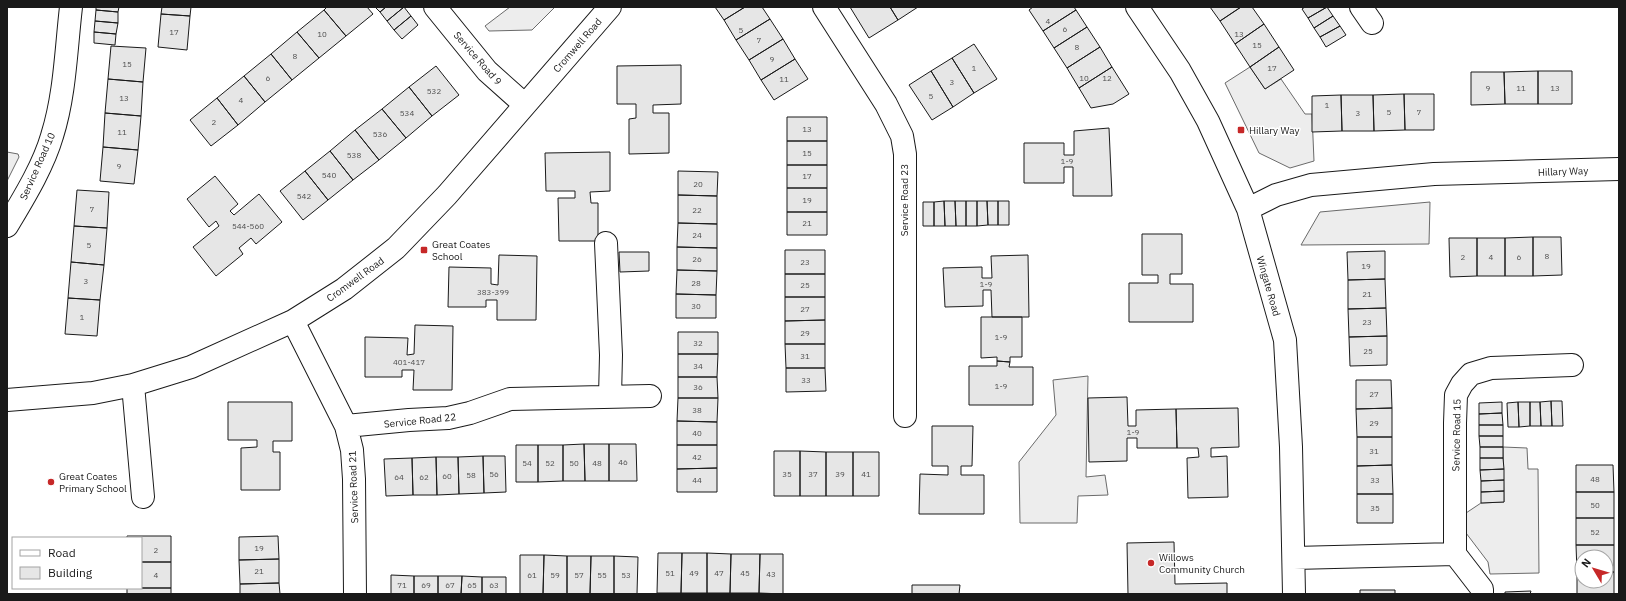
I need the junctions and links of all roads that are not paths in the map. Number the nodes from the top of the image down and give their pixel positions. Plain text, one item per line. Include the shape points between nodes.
1 (71, 7) edge
2 (435, 7) edge
3 (610, 7) edge
4 (824, 7) edge
5 (1137, 7) edge
6 (525, 105) junction
7 (1619, 169) edge
8 (1248, 209) junction
9 (7, 226) edge
10 (606, 243) dead end
11 (293, 321) junction
12 (1572, 365) dead end
13 (133, 385) junction
14 (650, 396) dead end
15 (610, 397) junction
16 (7, 400) edge
17 (905, 416) dead end
18 (346, 426) junction
19 (144, 497) dead end
20 (1455, 554) junction
21 (1294, 558) junction
22 (355, 594) edge
23 (1294, 594) edge
24 (1482, 594) edge

1 - 9 street, Service Road 10 via 62,91 52,137 30,187
2 - 6 street, Service Road 9 via 487,70
3 - 6 street, Cromwell Road
4 - 17 street, Service Road 23 via 886,104 902,136 905,154
5 - 8 street, Wingate Road via 1180,71 1208,121
6 - 11 street, Cromwell Road via 484,154 396,248 344,289
7 - 8 street, Hillary Way via 1434,174 1310,185 1276,195
8 - 21 street, Wingate Road via 1285,340
10 - 15 street via 611,355
11 - 13 street, Cromwell Road via 191,367
11 - 18 street, Service Road 21
12 - 20 street, Service Road 15 via 1491,368 1471,374 1462,384 1456,394
13 - 16 street, Cromwell Road via 93,393
13 - 19 street
14 - 15 street, Service Road 22
15 - 18 street, Service Road 22 via 510,399 453,417
18 - 22 street, Service Road 21 via 352,450 354,479
20 - 21 street
20 - 24 street via 1482,589
21 - 23 street, Wingate Road

